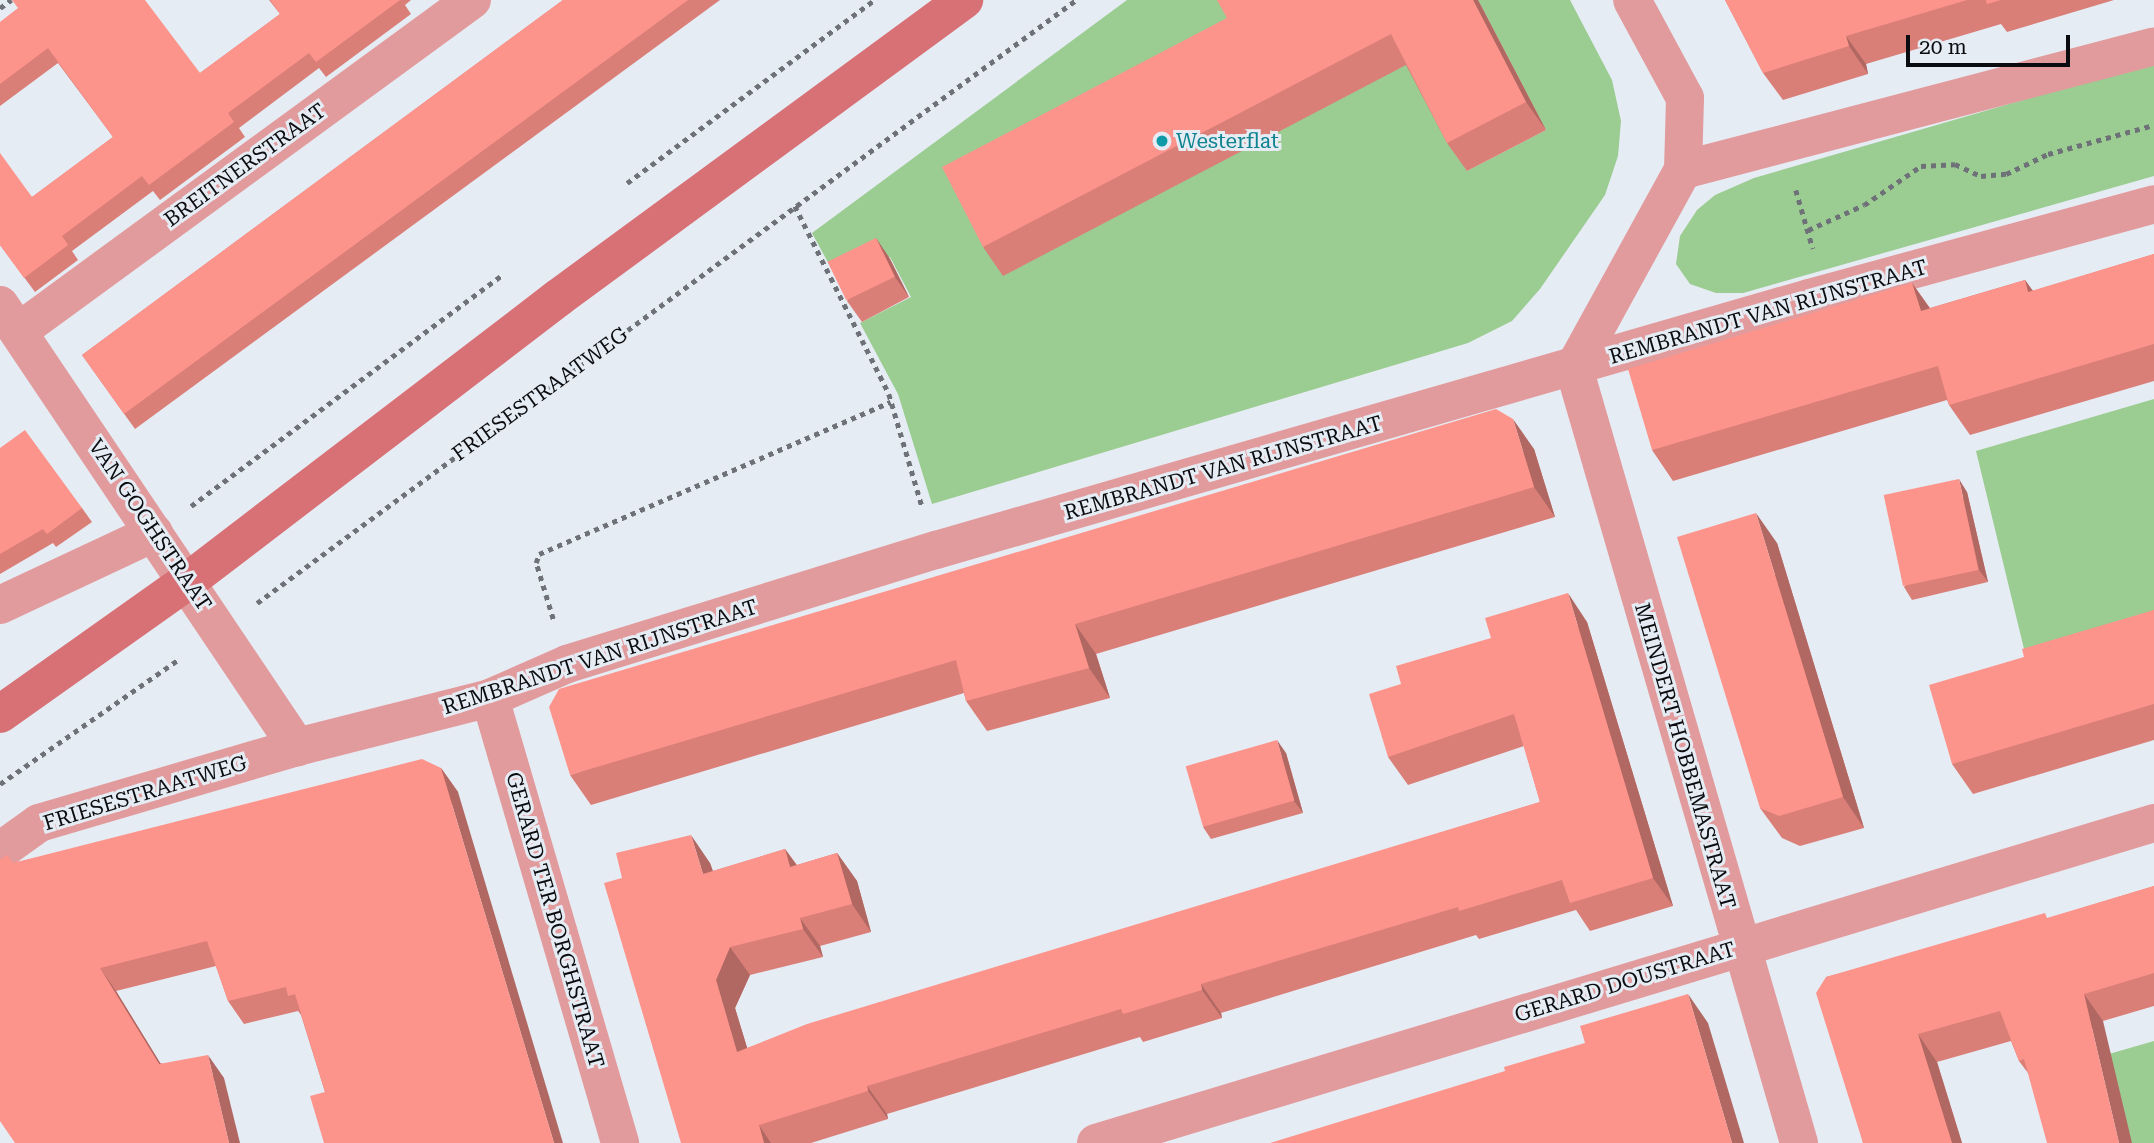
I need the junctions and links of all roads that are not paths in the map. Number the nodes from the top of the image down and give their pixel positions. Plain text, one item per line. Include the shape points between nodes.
1 (472, 0) edge
2 (964, 0) edge
3 (1632, 0) edge
4 (2154, 46) edge
5 (1683, 170) junction
6 (2154, 204) edge
7 (9, 318) edge
8 (1574, 368) junction
9 (154, 533) junction
10 (188, 580) junction
11 (0, 606) edge
12 (490, 698) junction
13 (0, 714) edge
14 (297, 747) junction
15 (2154, 823) edge
16 (0, 851) edge
17 (1740, 947) junction
18 (620, 1143) edge
19 (1096, 1143) edge
20 (1799, 1143) edge

1 - 7 street, BREITNERSTRAAT
2 - 10 main road via 558,298
3 - 5 street via 1685,98
4 - 5 street
5 - 8 street
6 - 8 street, REMBRANDT VAN RIJNSTRAAT via 1825,293
7 - 9 street, VAN GOGHSTRAAT
8 - 12 street, REMBRANDT VAN RIJNSTRAAT via 936,550 567,664
8 - 17 street, MEINDERT HOBBEMASTRAAT
9 - 10 street, VAN GOGHSTRAAT
9 - 11 street
10 - 13 main road
10 - 14 street, VAN GOGHSTRAAT
12 - 14 street, REMBRANDT VAN RIJNSTRAAT
12 - 18 street, GERARD TER BORGHSTRAAT
14 - 16 street, FRIESESTRAATWEG via 39,823
15 - 17 street, GERARD DOUSTRAAT
17 - 19 street, GERARD DOUSTRAAT
17 - 20 street, MEINDERT HOBBEMASTRAAT

